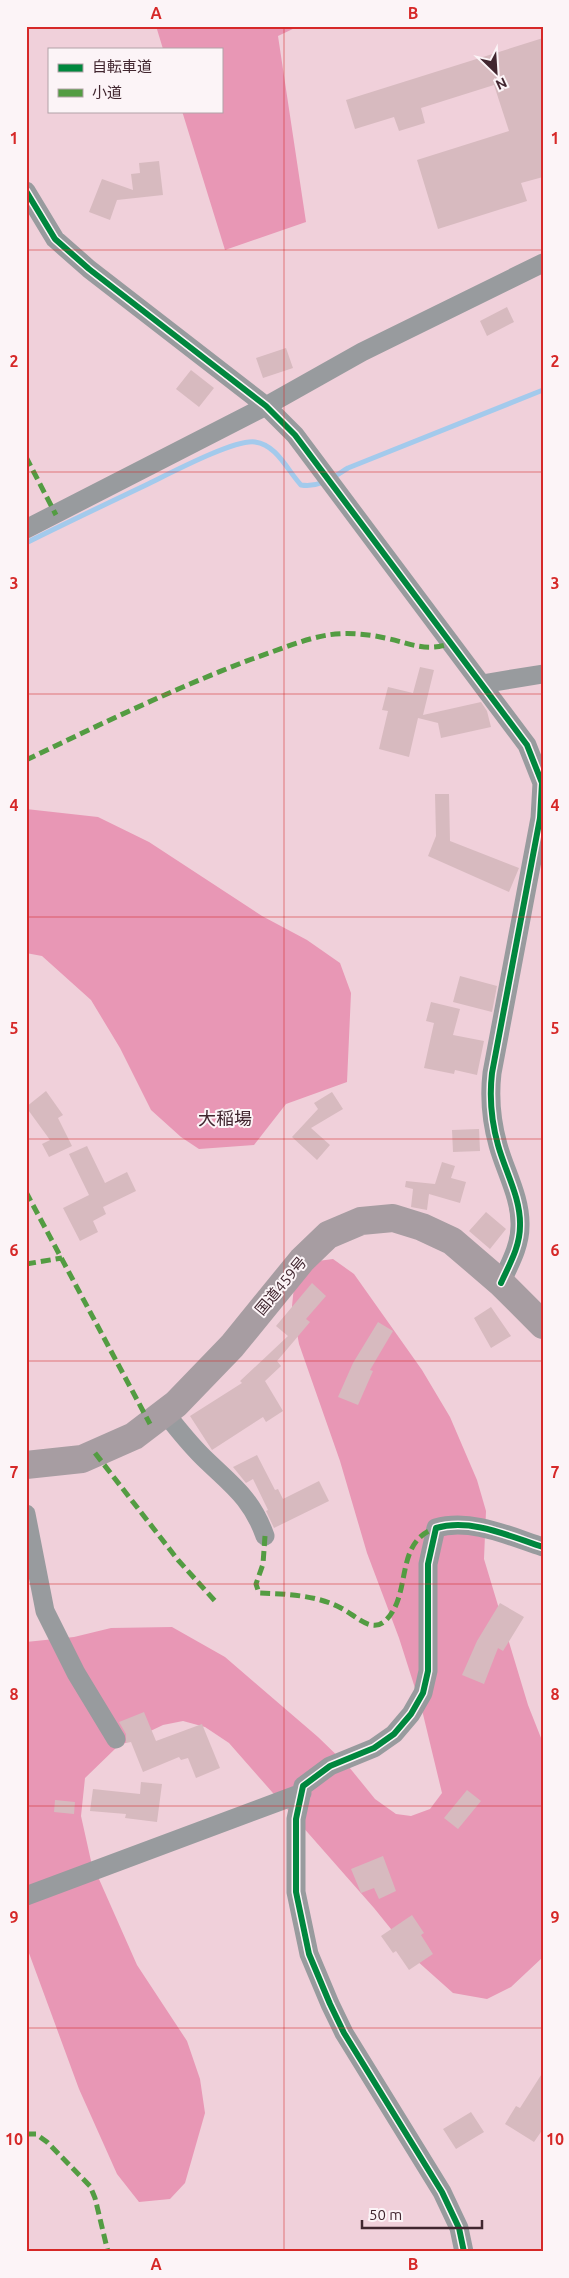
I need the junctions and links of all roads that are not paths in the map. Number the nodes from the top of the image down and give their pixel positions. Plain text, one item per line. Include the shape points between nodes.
1 (26, 191) edge
2 (543, 263) edge
3 (266, 406) junction
4 (26, 529) edge
5 (543, 674) edge
6 (482, 684) junction
7 (500, 1283) junction
8 (543, 1325) edge
9 (164, 1413) junction
10 (26, 1465) edge
11 (26, 1514) edge
12 (265, 1536) dead end
13 (543, 1546) edge
14 (116, 1739) dead end
15 (302, 1793) junction
16 (26, 1896) edge
17 (464, 2252) edge

1 - 3 street via 55,239
2 - 3 street via 362,352
3 - 4 street
3 - 6 street via 314,459
5 - 6 street
6 - 7 street via 527,745 542,783 540,818 489,1102 498,1145 517,1202 520,1226 517,1249
7 - 8 highway, 国道459号
7 - 9 highway, 国道459号 via 452,1241 429,1230 393,1218 361,1221 328,1234 308,1253 232,1346
9 - 10 highway, 国道459号 via 134,1436 82,1459
9 - 12 street via 186,1440 245,1497 258,1515
11 - 14 street via 45,1611 76,1673
13 - 15 street via 475,1526 449,1524 436,1528 428,1564 428,1671 423,1693 394,1734 374,1748 330,1766 304,1786
15 - 16 street
15 - 17 street via 296,1819 296,1892 318,1980 344,2033 442,2192 459,2228

